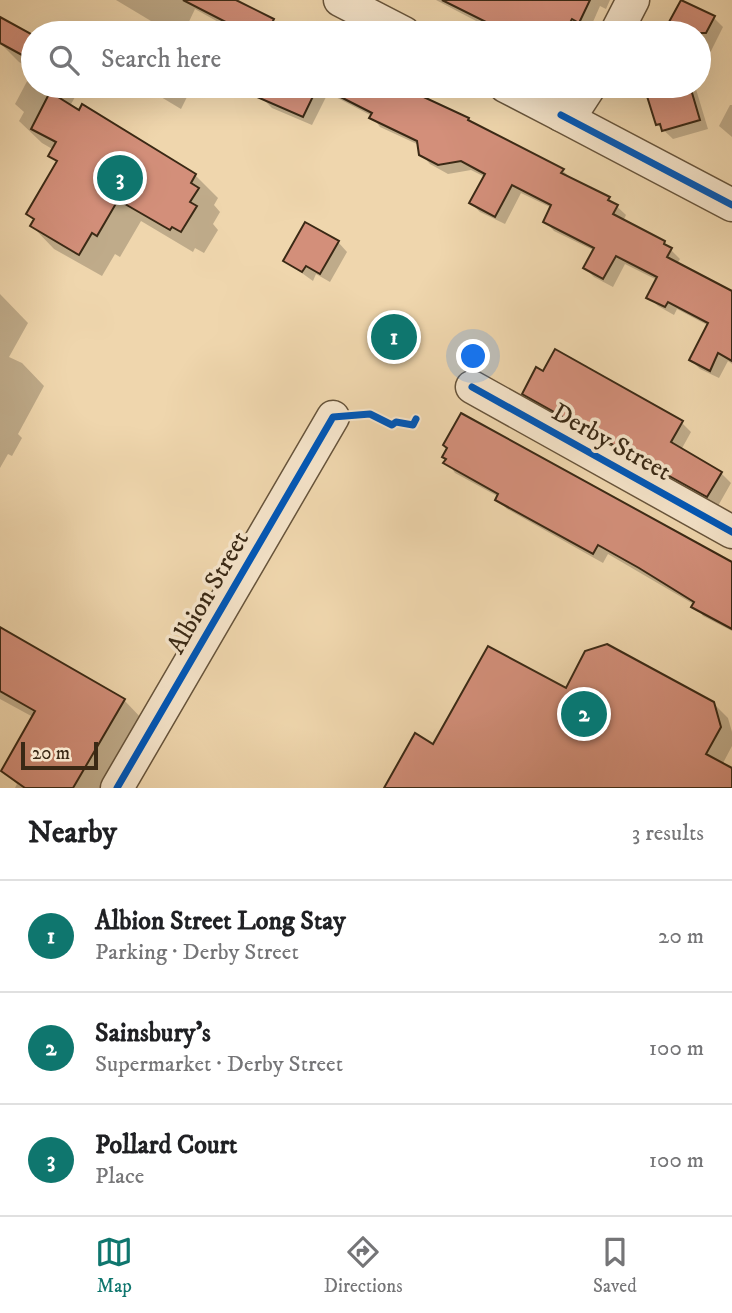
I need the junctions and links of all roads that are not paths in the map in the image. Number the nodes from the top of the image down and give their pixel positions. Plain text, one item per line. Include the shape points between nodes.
1 (340, 0) edge
2 (633, 0) edge
3 (381, 21) edge
4 (622, 21) edge
5 (528, 98) edge
6 (582, 98) edge
7 (561, 115) junction
8 (732, 205) edge
9 (472, 387) dead end
10 (333, 417) dead end
11 (732, 532) edge
12 (117, 788) edge

1 - 3 street
2 - 4 street
5 - 7 street
6 - 7 street via 575,109
7 - 8 street
9 - 11 street, Derby Street
10 - 12 street, Albion Street

